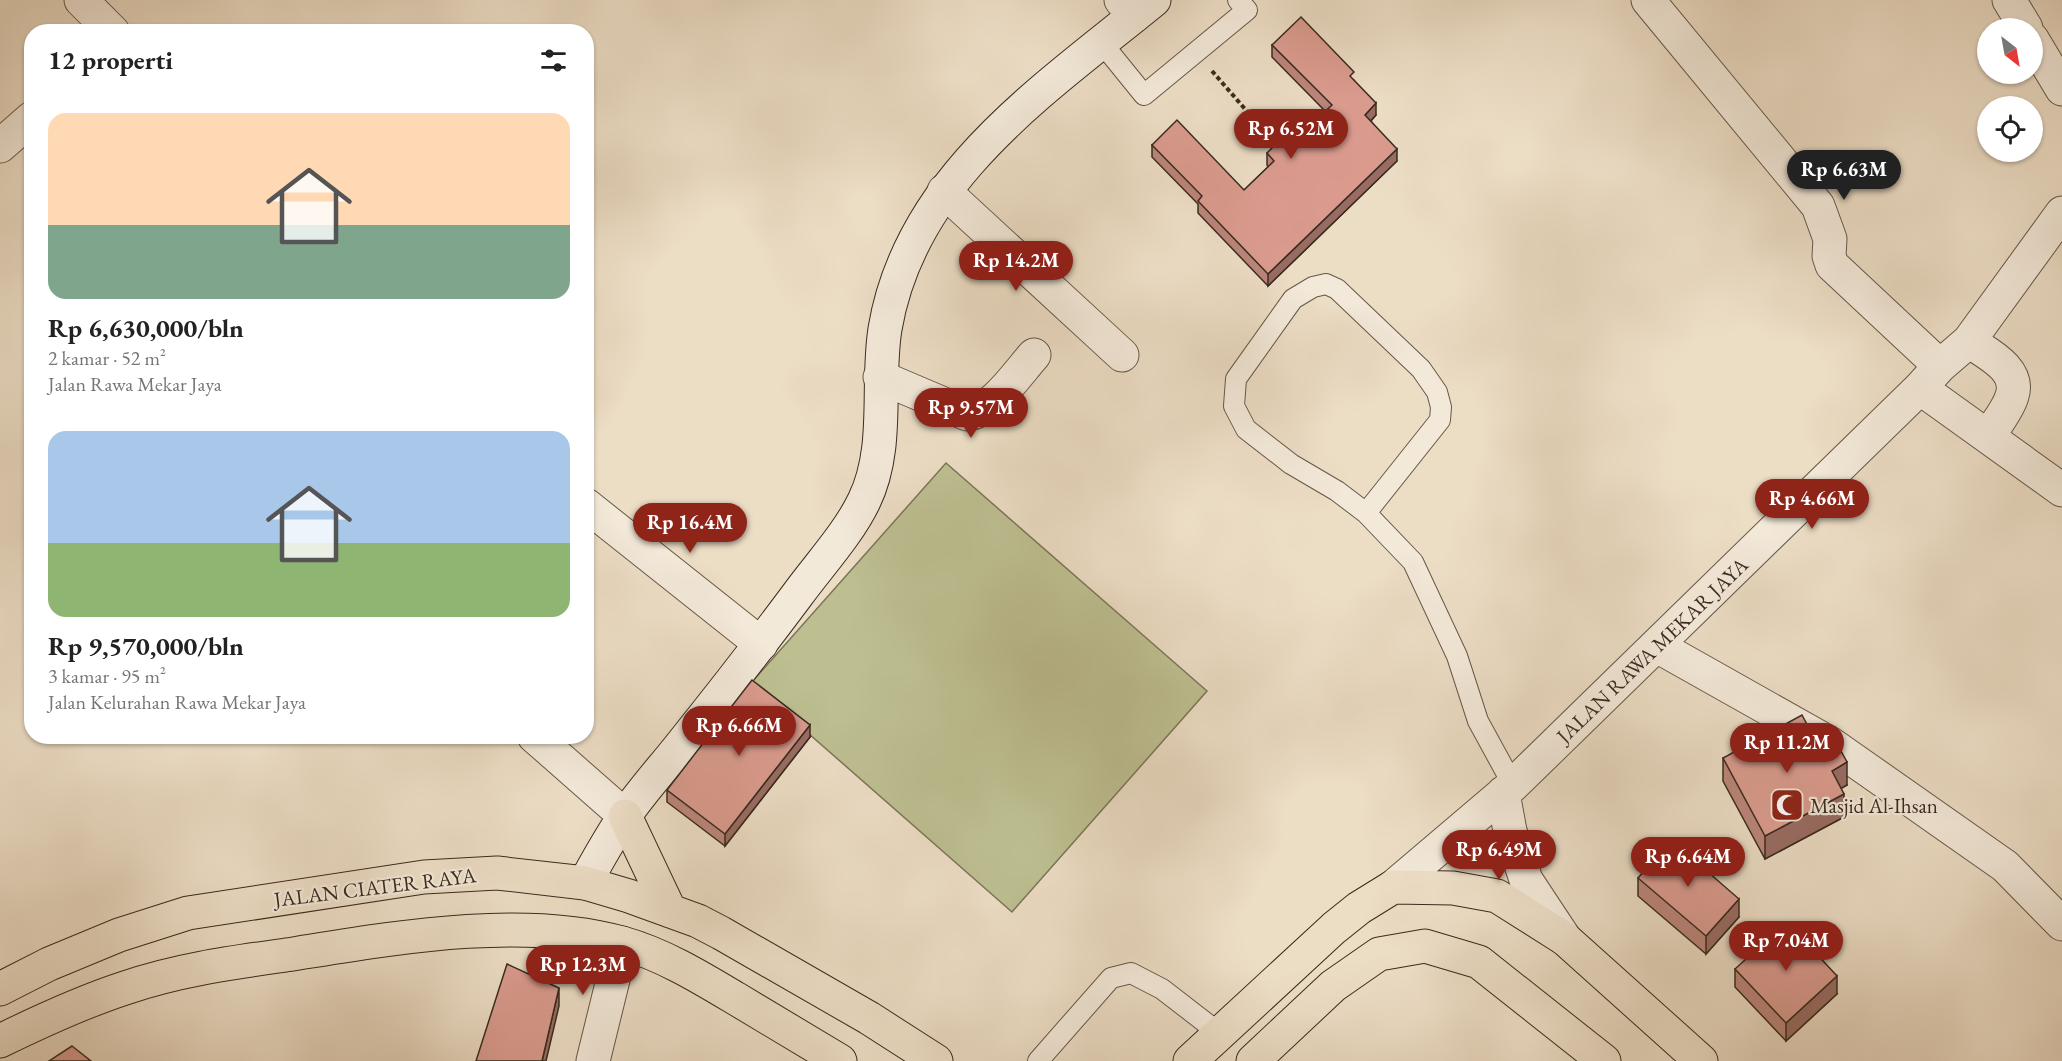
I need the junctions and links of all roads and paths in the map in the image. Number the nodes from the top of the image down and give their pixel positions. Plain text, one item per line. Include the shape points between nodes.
1 (81, 0) edge
2 (1238, 0) edge
3 (1648, 0) edge
4 (2009, 0) edge
5 (1141, 4) edge
6 (2020, 18) edge
7 (105, 24) edge
8 (1101, 42) junction
9 (1196, 52) junction
10 (2043, 57) edge
11 (2062, 89) edge
12 (24, 125) edge
13 (0, 146) edge
14 (1281, 151) edge
15 (944, 191) junction
16 (2062, 213) edge
17 (1969, 341) junction
18 (1034, 355) dead end
19 (1122, 355) dead end
20 (880, 377) junction
21 (1930, 377) junction
22 (1988, 437) junction
23 (2062, 490) edge
24 (594, 511) edge
25 (1366, 513) junction
26 (761, 644) junction
27 (1657, 646) junction
28 (543, 744) edge
29 (1508, 789) junction
30 (625, 816) junction
31 (585, 883) junction
32 (1393, 887) junction
33 (670, 911) junction
34 (2062, 924) edge
35 (1565, 939) junction
36 (622, 943) junction
37 (0, 989) edge
38 (1219, 1033) junction
39 (0, 1041) edge
40 (593, 1061) edge
41 (840, 1061) edge
42 (936, 1061) edge
43 (1038, 1061) edge
44 (1190, 1061) edge
45 (1253, 1061) edge
46 (1604, 1061) edge
47 (1701, 1061) edge

1 - 7 street
2 - 9 lane via 1247,10
3 - 21 street via 1818,206 1830,239 1832,265
4 - 6 street
5 - 8 street
8 - 9 lane via 1144,95
8 - 15 street via 1012,117
9 - 14 path
10 - 11 street
12 - 13 street
15 - 19 street
15 - 20 street via 912,243 896,282 885,329
16 - 17 street, JALAN RAWA MEKAR JAYA
17 - 21 street, JALAN RAWA MEKAR JAYA
17 - 22 street via 2003,364 2011,377 2012,397
18 - 20 street via 988,406 976,413 967,414
20 - 26 street via 879,451 864,502
21 - 22 street
21 - 27 street, JALAN RAWA MEKAR JAYA
22 - 23 street
24 - 26 street
25 - 25 lane via 1440,420 1441,407 1437,392 1421,369 1337,289 1326,284 1293,299 1236,380 1234,406 1246,429
25 - 29 lane via 1413,562 1457,656 1478,721
26 - 30 street
27 - 29 street, JALAN RAWA MEKAR JAYA
27 - 34 street via 1831,744 2005,866
28 - 30 street
29 - 32 street, JALAN RAWA MEKAR JAYA
29 - 35 street via 1510,831 1526,880
30 - 31 street
30 - 33 main road
31 - 33 main road, JALAN CIATER RAYA
31 - 37 main road, JALAN CIATER RAYA via 497,873 424,877 188,913 119,935
32 - 35 main road via 1453,888 1497,896
32 - 38 main road via 1334,928
33 - 42 main road, JALAN CIATER RAYA via 722,933
35 - 47 main road
36 - 39 main road via 546,931 489,930 352,944 211,966 126,987 57,1013
36 - 40 street
36 - 41 main road via 708,982
38 - 43 lane via 1162,989 1131,973 1111,978
38 - 44 main road
45 - 46 main road via 1333,986 1379,954 1425,946 1479,962

